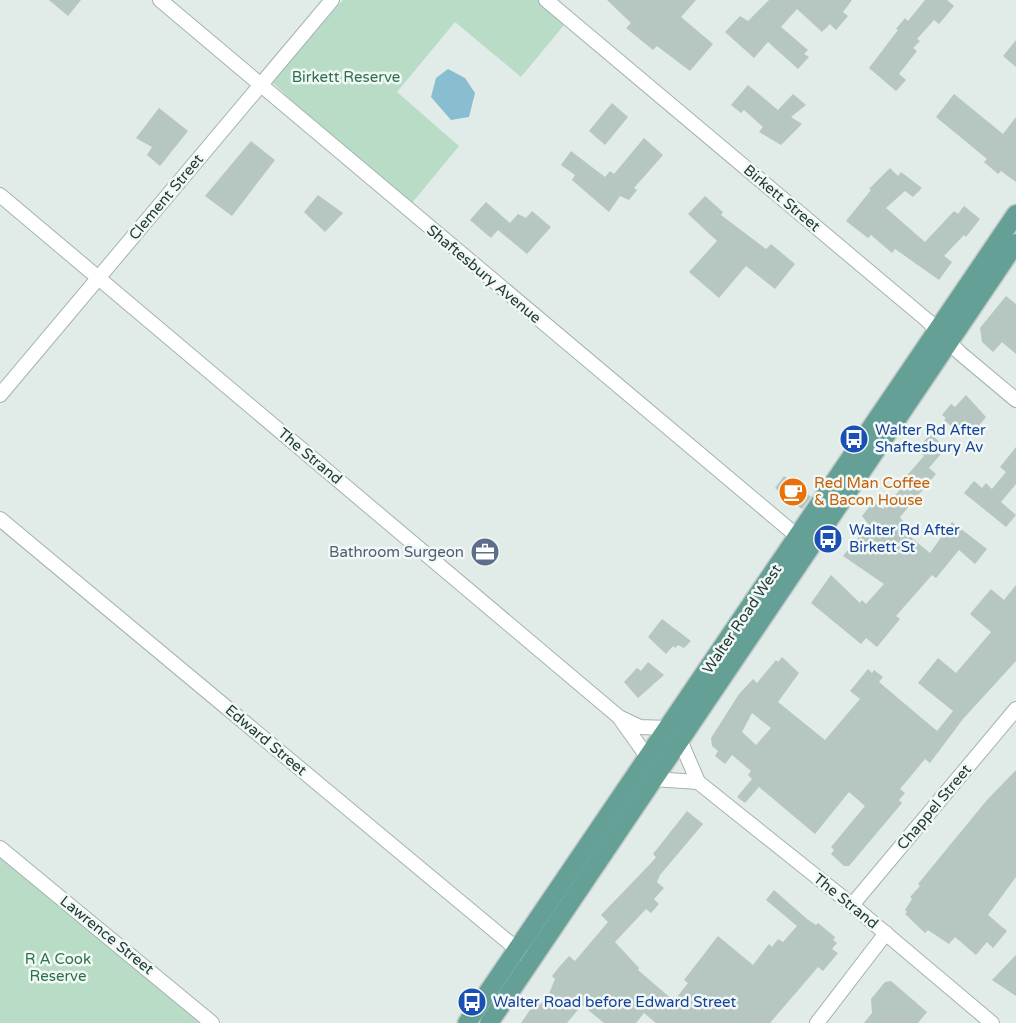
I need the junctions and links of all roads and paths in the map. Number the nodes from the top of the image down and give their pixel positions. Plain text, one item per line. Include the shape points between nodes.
1 (160, 0) edge
2 (332, 0) edge
3 (546, 0) edge
4 (261, 86) junction
5 (0, 195) edge
6 (1016, 214) edge
7 (1016, 243) edge
8 (97, 277) junction
9 (944, 336) junction
10 (0, 395) edge
11 (1016, 400) edge
12 (0, 519) edge
13 (805, 542) junction
14 (619, 717) junction
15 (1014, 717) edge
16 (674, 734) junction
17 (648, 758) junction
18 (653, 779) junction
19 (698, 782) junction
20 (0, 848) edge
21 (852, 905) junction
22 (886, 933) junction
23 (525, 956) junction
24 (212, 1023) edge
25 (467, 1023) edge
26 (489, 1023) edge
27 (817, 1023) edge
28 (992, 1023) edge

1 - 4 street, Shaftesbury Avenue
2 - 4 street, Clement Street
3 - 9 street, Birkett Street
4 - 8 street, Clement Street
4 - 13 street, Shaftesbury Avenue
5 - 8 street, The Strand
6 - 9 main road, Walter Road West
7 - 9 main road, Walter Road West
8 - 10 street, Clement Street
8 - 14 street, The Strand
9 - 11 street, Birkett Street
9 - 13 main road, Walter Road West
12 - 23 street, Edward Street
13 - 16 main road, Walter Road West
14 - 16 street, The Strand via 639,727
14 - 17 street, The Strand
15 - 21 street, Chappel Street
16 - 17 main road, Walter Road West
16 - 18 main road, Walter Road West
16 - 19 street, The Strand
17 - 23 main road, Walter Road West
18 - 19 street
18 - 23 main road, Walter Road West
19 - 21 street, The Strand
20 - 24 street, Lawrence Street
21 - 22 street, The Strand
22 - 27 street
22 - 28 street, The Strand
23 - 25 main road, Walter Road West
23 - 26 main road, Walter Road West

